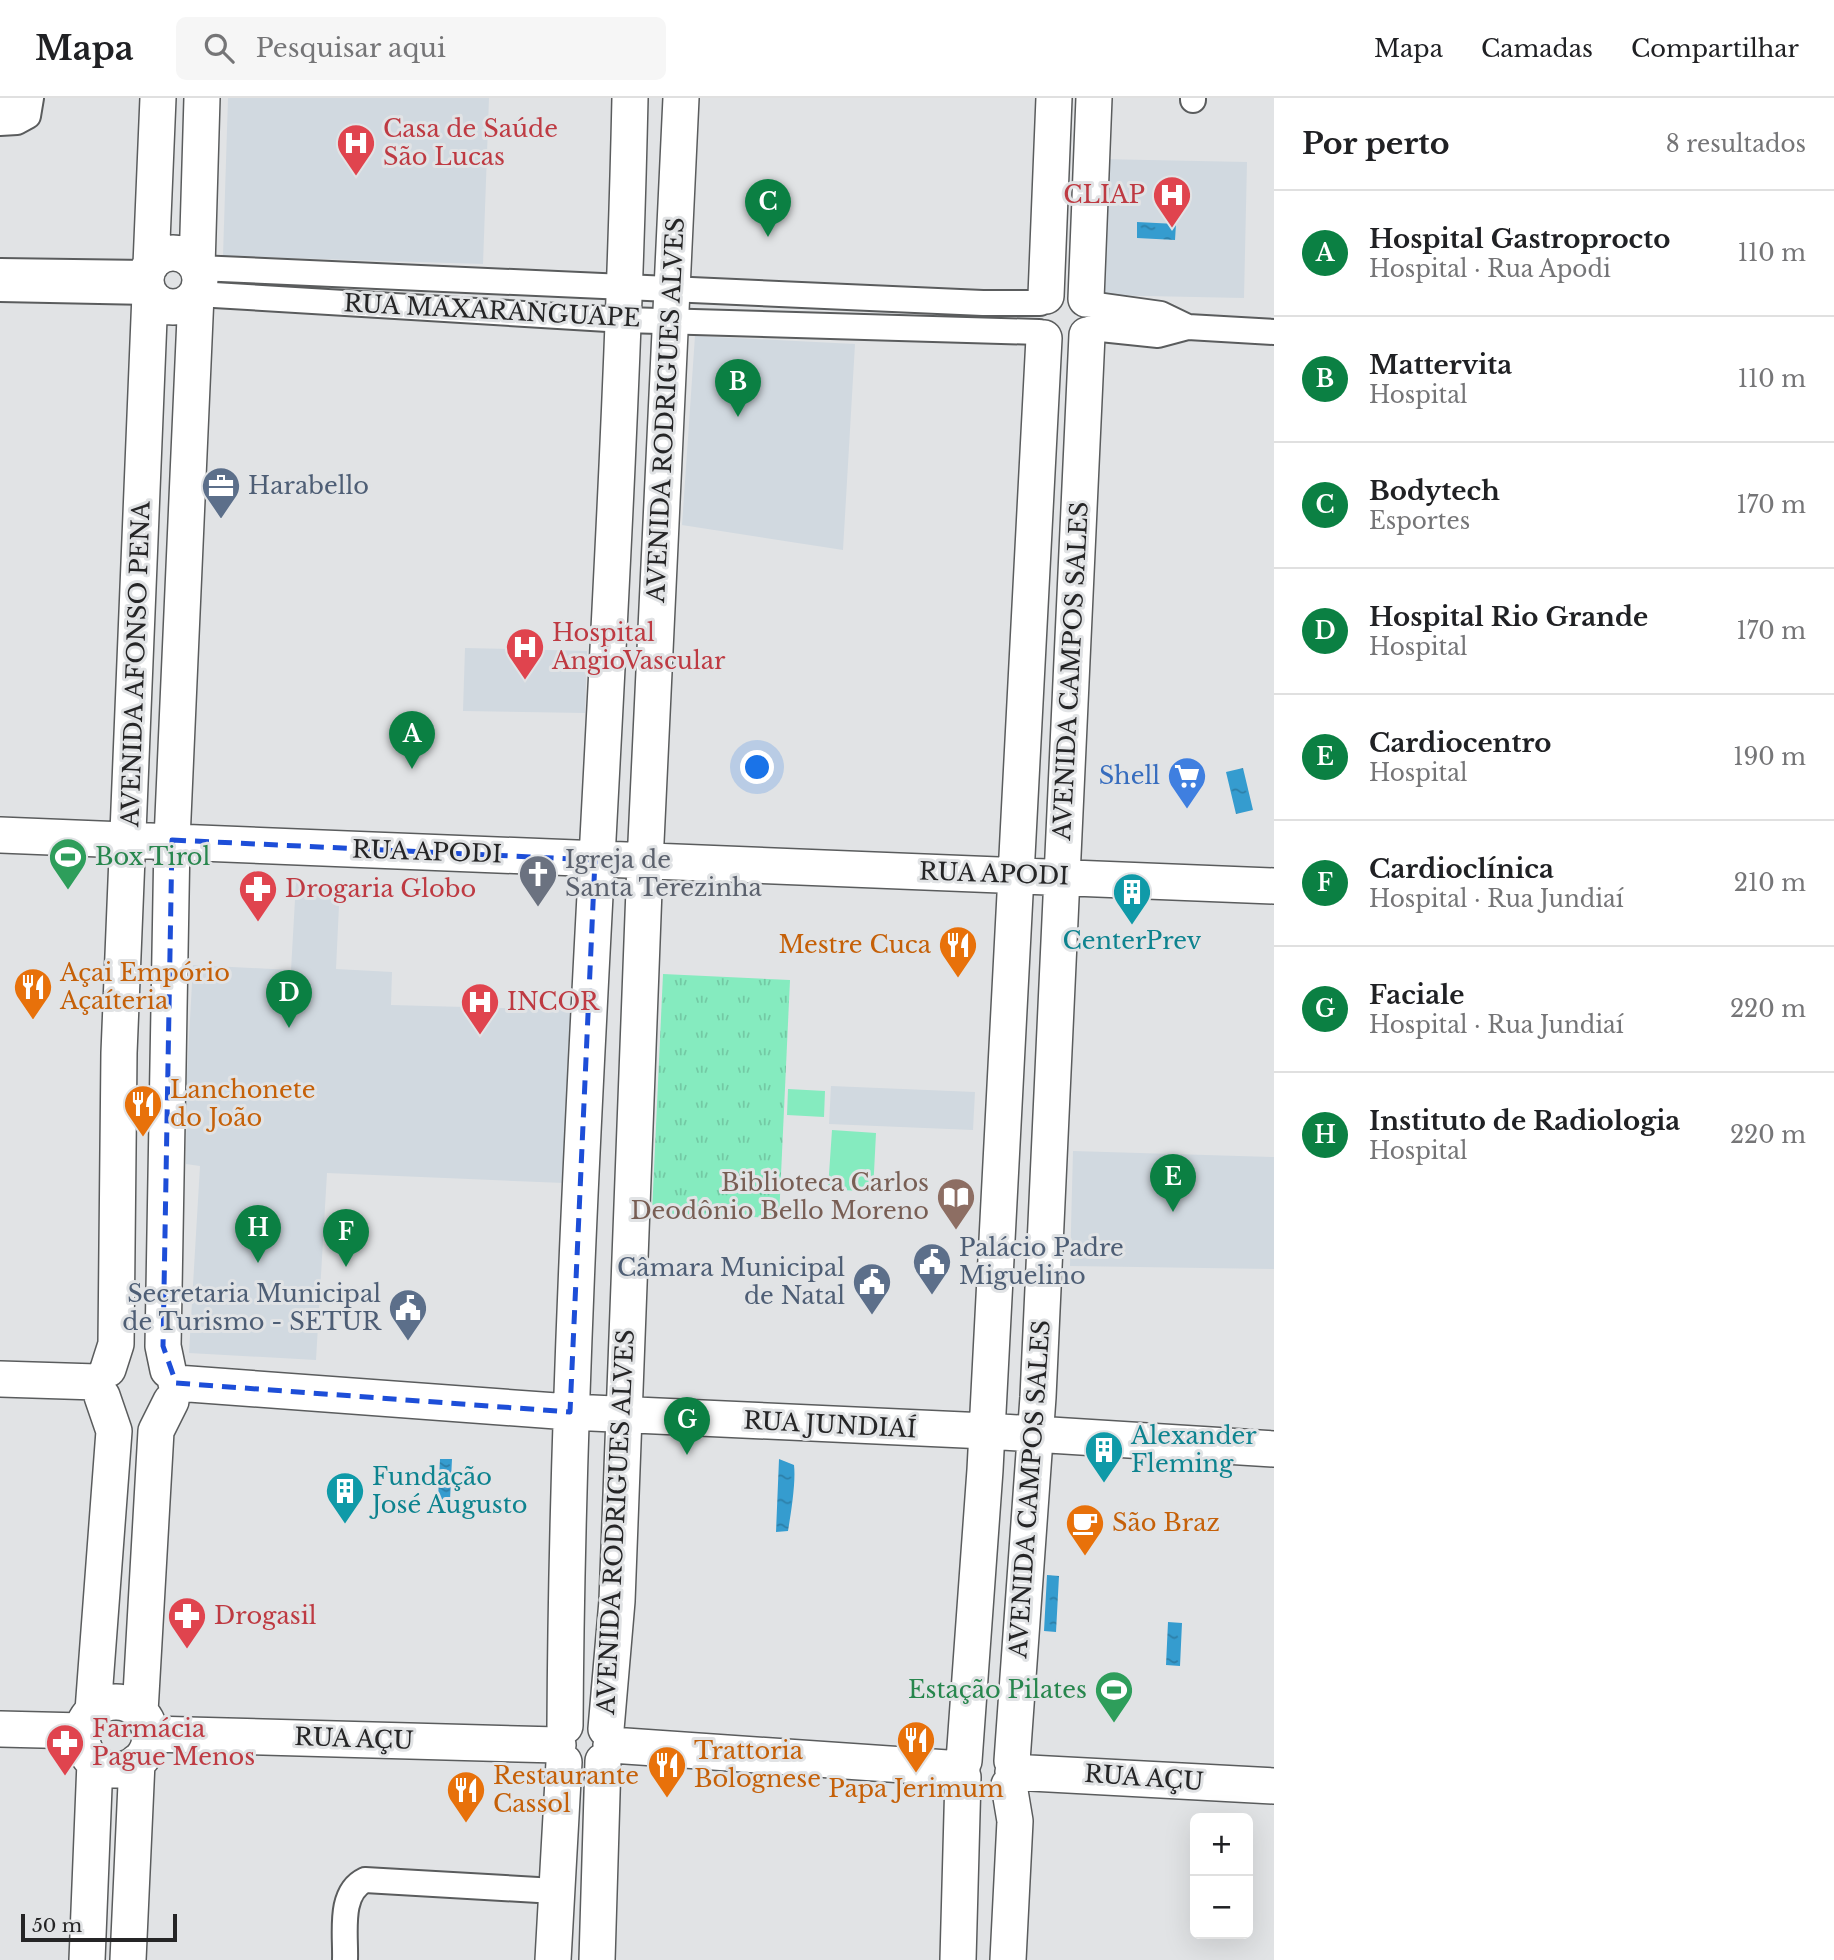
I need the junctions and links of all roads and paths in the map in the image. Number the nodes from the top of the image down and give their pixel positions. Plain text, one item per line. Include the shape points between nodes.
1 (7, 98) edge
2 (31, 98) edge
3 (158, 98) edge
4 (202, 98) edge
5 (630, 98) edge
6 (681, 98) edge
7 (1054, 98) edge
8 (1094, 98) edge
9 (0, 122) edge
10 (0, 271) edge
11 (149, 281) junction
12 (197, 281) junction
13 (0, 289) edge
14 (625, 304) junction
15 (671, 305) junction
16 (1042, 317) junction
17 (1088, 317) junction
18 (1274, 332) edge
19 (613, 528) junction
20 (661, 530) junction
21 (1030, 587) junction
22 (1075, 589) junction
23 (605, 672) junction
24 (654, 673) junction
25 (0, 835) edge
26 (129, 838) junction
27 (172, 841) junction
28 (595, 860) junction
29 (645, 863) junction
30 (1016, 875) junction
31 (1061, 877) junction
32 (1274, 886) edge
33 (586, 1056) junction
34 (636, 1061) junction
35 (1001, 1150) junction
36 (1049, 1153) junction
37 (118, 1178) junction
38 (168, 1180) junction
39 (579, 1214) junction
40 (630, 1219) junction
41 (0, 1379) edge
42 (102, 1383) junction
43 (172, 1385) junction
44 (570, 1412) junction
45 (622, 1415) junction
46 (986, 1431) junction
47 (1035, 1435) junction
48 (1274, 1449) edge
49 (566, 1598) junction
50 (617, 1601) junction
51 (0, 1729) edge
52 (90, 1735) junction
53 (142, 1736) junction
54 (562, 1744) junction
55 (607, 1745) junction
56 (963, 1769) junction
57 (1011, 1772) junction
58 (1274, 1786) edge
59 (555, 1891) junction
60 (87, 1960) edge
61 (128, 1960) edge
62 (345, 1960) edge
63 (553, 1960) edge
64 (597, 1960) edge
65 (958, 1960) edge
66 (1008, 1960) edge

1 - 9 street
2 - 9 street via 28,116 17,122
3 - 11 main road, AVENIDA AFONSO PENA
4 - 12 main road, AVENIDA AFONSO PENA
5 - 14 main road, AVENIDA RODRIGUES ALVES
6 - 15 main road, AVENIDA RODRIGUES ALVES
7 - 16 main road, AVENIDA CAMPOS SALES
8 - 17 main road, AVENIDA CAMPOS SALES
10 - 11 street
11 - 12 main road via 156,301 173,307 182,306
11 - 12 main road via 166,254 175,253 191,260
11 - 13 street
11 - 26 main road, AVENIDA AFONSO PENA
12 - 14 street, RUA MAXARANGUAPE
12 - 27 main road, AVENIDA AFONSO PENA
14 - 15 street, RUA MAXARANGUAPE
14 - 19 main road, AVENIDA RODRIGUES ALVES
15 - 16 street, RUA MAXARANGUAPE
15 - 20 main road, AVENIDA RODRIGUES ALVES
16 - 17 main road via 1054,291 1071,290
16 - 17 main road via 1061,346 1071,346
16 - 21 main road, AVENIDA CAMPOS SALES
17 - 18 street via 1158,335 1188,327
17 - 22 main road, AVENIDA CAMPOS SALES
19 - 20 main road
19 - 23 main road, AVENIDA RODRIGUES ALVES
20 - 24 main road, AVENIDA RODRIGUES ALVES
21 - 22 main road
21 - 30 main road, AVENIDA CAMPOS SALES
22 - 31 main road, AVENIDA CAMPOS SALES
23 - 24 main road
23 - 28 main road, AVENIDA RODRIGUES ALVES
24 - 29 main road, AVENIDA RODRIGUES ALVES
25 - 26 main road, RUA APODI
26 - 27 main road, RUA APODI
26 - 37 main road, AVENIDA AFONSO PENA
27 - 28 main road, RUA APODI
27 - 38 main road, AVENIDA AFONSO PENA
28 - 29 main road, RUA APODI
28 - 33 main road, AVENIDA RODRIGUES ALVES
29 - 30 main road, RUA APODI
29 - 34 main road, AVENIDA RODRIGUES ALVES
30 - 31 main road, RUA APODI
30 - 35 main road, AVENIDA CAMPOS SALES
31 - 32 main road, RUA APODI
31 - 36 main road, AVENIDA CAMPOS SALES
33 - 34 main road
33 - 39 main road, AVENIDA RODRIGUES ALVES
34 - 40 main road, AVENIDA RODRIGUES ALVES
35 - 36 main road
35 - 46 main road, AVENIDA CAMPOS SALES
36 - 47 main road, AVENIDA CAMPOS SALES
37 - 38 main road
37 - 42 main road, AVENIDA AFONSO PENA via 115,1354
38 - 43 main road, AVENIDA AFONSO PENA via 163,1346
39 - 40 main road
39 - 44 main road, AVENIDA RODRIGUES ALVES
40 - 45 main road, AVENIDA RODRIGUES ALVES
41 - 42 main road
42 - 43 main road, RUA JUNDIAÍ via 124,1405 149,1405
42 - 52 main road via 114,1432
43 - 44 main road, RUA JUNDIAÍ
43 - 53 main road via 156,1431
44 - 45 main road, RUA JUNDIAÍ
44 - 49 main road, AVENIDA RODRIGUES ALVES
45 - 46 main road, RUA JUNDIAÍ
45 - 50 main road, AVENIDA RODRIGUES ALVES
46 - 47 main road, RUA JUNDIAÍ
46 - 56 main road, AVENIDA CAMPOS SALES
47 - 48 main road, RUA JUNDIAÍ
47 - 57 main road, AVENIDA CAMPOS SALES
49 - 50 main road
49 - 54 main road, AVENIDA RODRIGUES ALVES
50 - 55 main road, AVENIDA RODRIGUES ALVES
51 - 52 main road
52 - 53 main road via 116,1769
52 - 53 main road via 113,1702 124,1702
52 - 60 main road
53 - 54 main road, RUA AÇU
53 - 61 main road
54 - 55 main road via 584,1770
54 - 55 main road via 582,1717 600,1722
54 - 59 main road, AVENIDA RODRIGUES ALVES
55 - 56 main road
55 - 64 main road, AVENIDA RODRIGUES ALVES
56 - 57 main road via 972,1791 980,1795 996,1795
56 - 65 main road, AVENIDA CAMPOS SALES
57 - 58 main road, RUA AÇU
57 - 66 main road, AVENIDA CAMPOS SALES via 1015,1821
59 - 62 street via 365,1880 348,1899
59 - 63 main road, AVENIDA RODRIGUES ALVES

